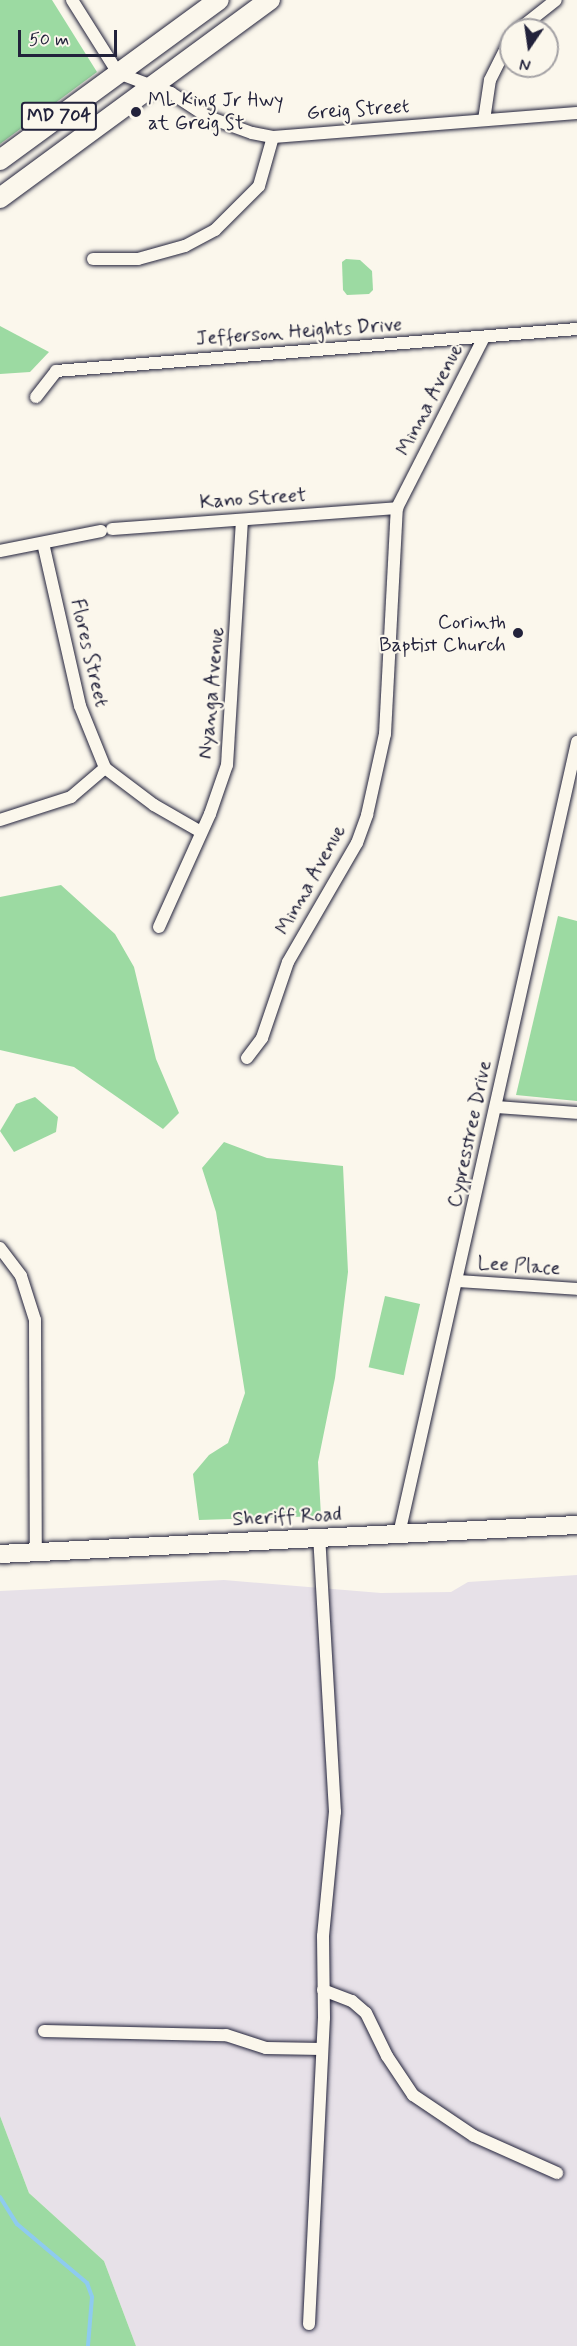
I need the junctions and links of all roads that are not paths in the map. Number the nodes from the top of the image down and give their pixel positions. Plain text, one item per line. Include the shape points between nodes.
1 (72, 0) edge
2 (219, 0) edge
3 (270, 0) edge
4 (556, 0) edge
5 (533, 18) edge
6 (499, 62) edge
7 (118, 73) junction
8 (154, 86) junction
9 (577, 113) edge
10 (484, 120) junction
11 (273, 136) junction
12 (0, 160) edge
13 (0, 198) edge
14 (93, 259) dead end
15 (577, 329) edge
16 (484, 337) junction
17 (36, 397) dead end
18 (397, 508) junction
19 (242, 520) junction
20 (43, 543) junction
21 (0, 552) edge
22 (577, 742) edge
23 (105, 768) junction
24 (0, 820) edge
25 (201, 832) junction
26 (159, 927) dead end
27 (247, 1058) dead end
28 (496, 1107) junction
29 (577, 1113) edge
30 (0, 1248) edge
31 (458, 1281) junction
32 (577, 1289) edge
33 (577, 1525) edge
34 (399, 1534) junction
35 (319, 1538) junction
36 (36, 1552) junction
37 (0, 1554) edge
38 (323, 1990) junction
39 (44, 2031) dead end
40 (322, 2049) junction
41 (557, 2173) dead end
42 (309, 2324) dead end

1 - 7 street
2 - 7 main road, MD 704
3 - 8 main road, MD 704
4 - 5 street
6 - 10 street via 490,80
7 - 8 street, Greig Street
7 - 12 main road, MD 704
8 - 11 street, Greig Street via 224,124
8 - 13 main road, MD 704
9 - 10 street, Greig Street
10 - 11 street, Greig Street
11 - 14 street via 260,186 215,230 185,246 138,260
15 - 16 street, Jefferson Heights Drive
16 - 17 street, Jefferson Heights Drive via 56,371
16 - 18 street, Minna Avenue
18 - 19 street, Kano Street
18 - 27 street, Minna Avenue via 384,734 374,792 357,843 301,937 281,979 262,1038
19 - 20 street, Kano Street via 107,530
19 - 25 street, Nyanga Avenue via 228,759
20 - 21 street, Kano Street
20 - 23 street, Flores Street via 80,706
22 - 28 street, Cypresstree Drive
23 - 24 street via 71,797
23 - 25 street via 154,805
25 - 26 street, Nyanga Avenue
28 - 29 street
28 - 31 street, Cypresstree Drive
30 - 36 street via 21,1276 35,1320
31 - 32 street, Lee Place
31 - 34 street, Cypresstree Drive
33 - 34 main road, Sheriff Road
34 - 35 main road, Sheriff Road
35 - 36 main road, Sheriff Road
35 - 38 street via 335,1812 325,1899
36 - 37 main road, Sheriff Road
38 - 40 street
38 - 41 street via 352,2001 366,2013 387,2056 413,2095 474,2136
39 - 40 street via 226,2035 266,2048
40 - 42 street

